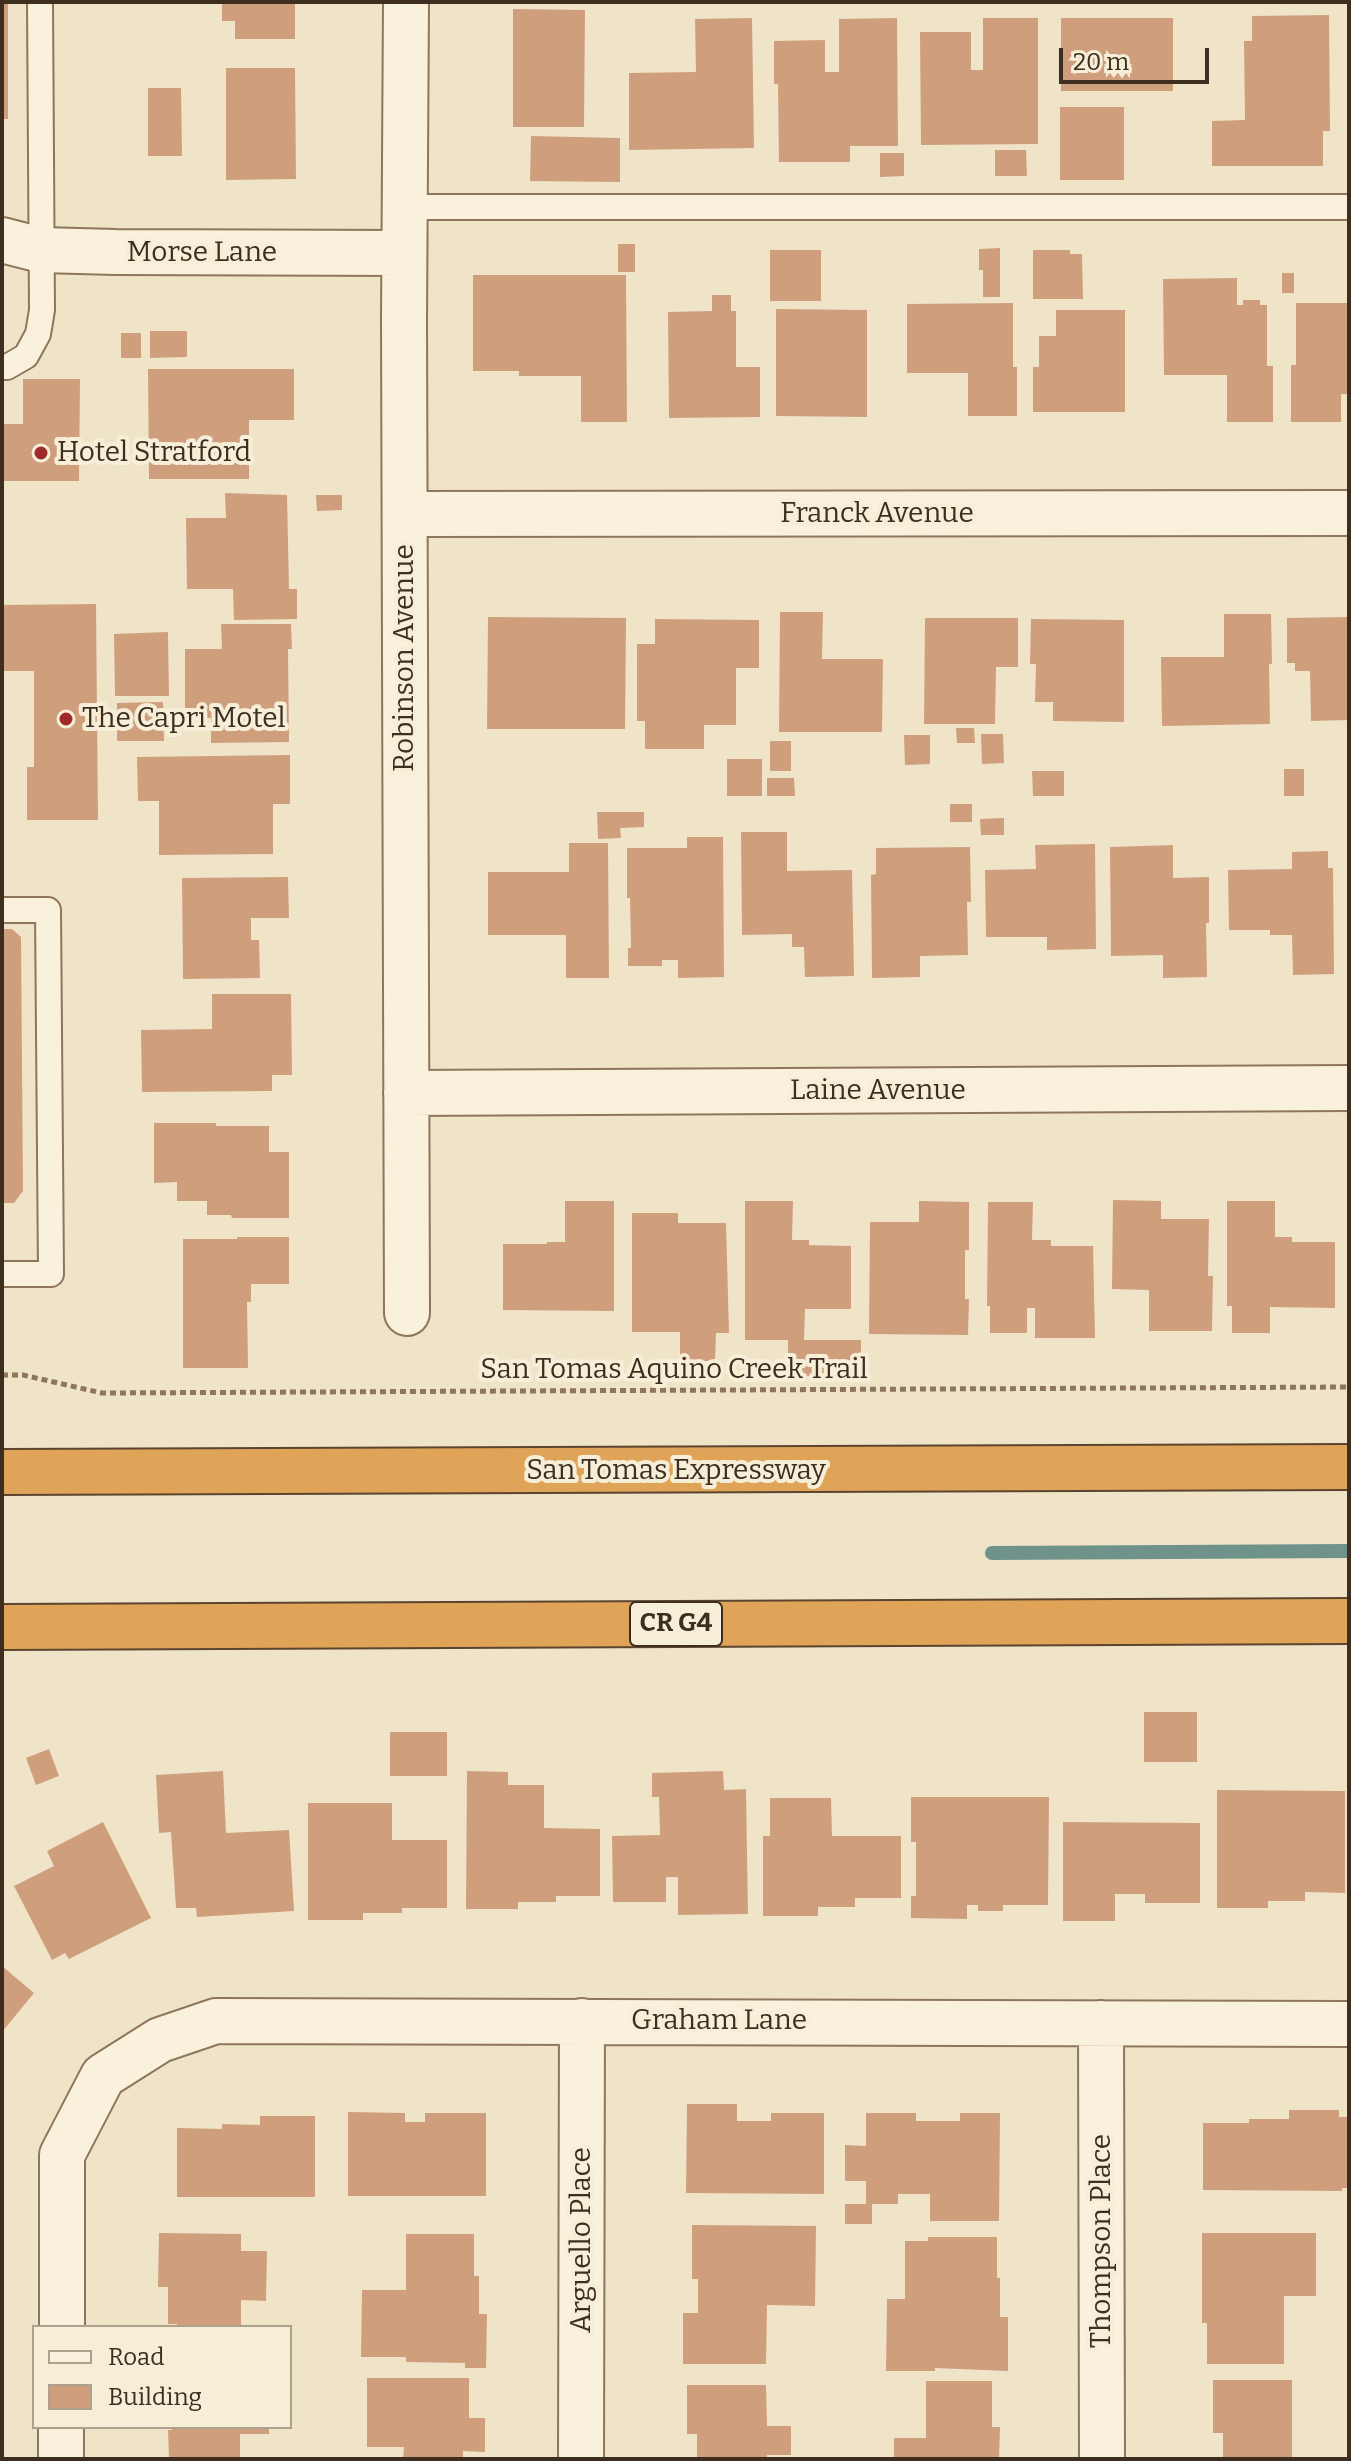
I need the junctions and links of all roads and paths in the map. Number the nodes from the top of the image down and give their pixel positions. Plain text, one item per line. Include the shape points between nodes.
1 (40, 2) edge
2 (406, 2) edge
3 (404, 207) junction
4 (1349, 207) edge
5 (21, 245) edge
6 (404, 253) junction
7 (2, 367) edge
8 (1349, 513) edge
9 (405, 514) junction
10 (2, 910) edge
11 (1349, 1088) edge
12 (406, 1093) junction
13 (2, 1274) edge
14 (407, 1313) dead end
15 (2, 1375) edge
16 (1349, 1387) edge
17 (1349, 1467) edge
18 (2, 1472) edge
19 (1349, 1621) edge
20 (2, 1627) edge
21 (582, 2021) junction
22 (1101, 2023) junction
23 (1349, 2024) edge
24 (62, 2325) edge
25 (61, 2429) edge
26 (61, 2459) edge
27 (581, 2459) edge
28 (1102, 2459) edge

1 - 5 lane
2 - 3 street, Robinson Avenue
3 - 4 lane
3 - 6 street, Robinson Avenue
5 - 6 street, Morse Lane via 116,252
5 - 7 lane via 42,310 38,334 26,356
6 - 9 street, Robinson Avenue
8 - 9 street, Franck Avenue
9 - 12 street, Robinson Avenue
10 - 13 lane via 48,910 51,1274
11 - 12 street, Laine Avenue
12 - 14 street, Robinson Avenue
15 - 16 path, San Tomas Aquino Creek Trail via 102,1393
17 - 18 highway, San Tomas Expressway
19 - 20 highway, CR G4
21 - 22 street, Graham Lane
21 - 24 street, Graham Lane via 216,2021 160,2040 103,2076 62,2155
21 - 27 street, Arguello Place
22 - 23 street, Graham Lane
22 - 28 street, Thompson Place
25 - 26 street

